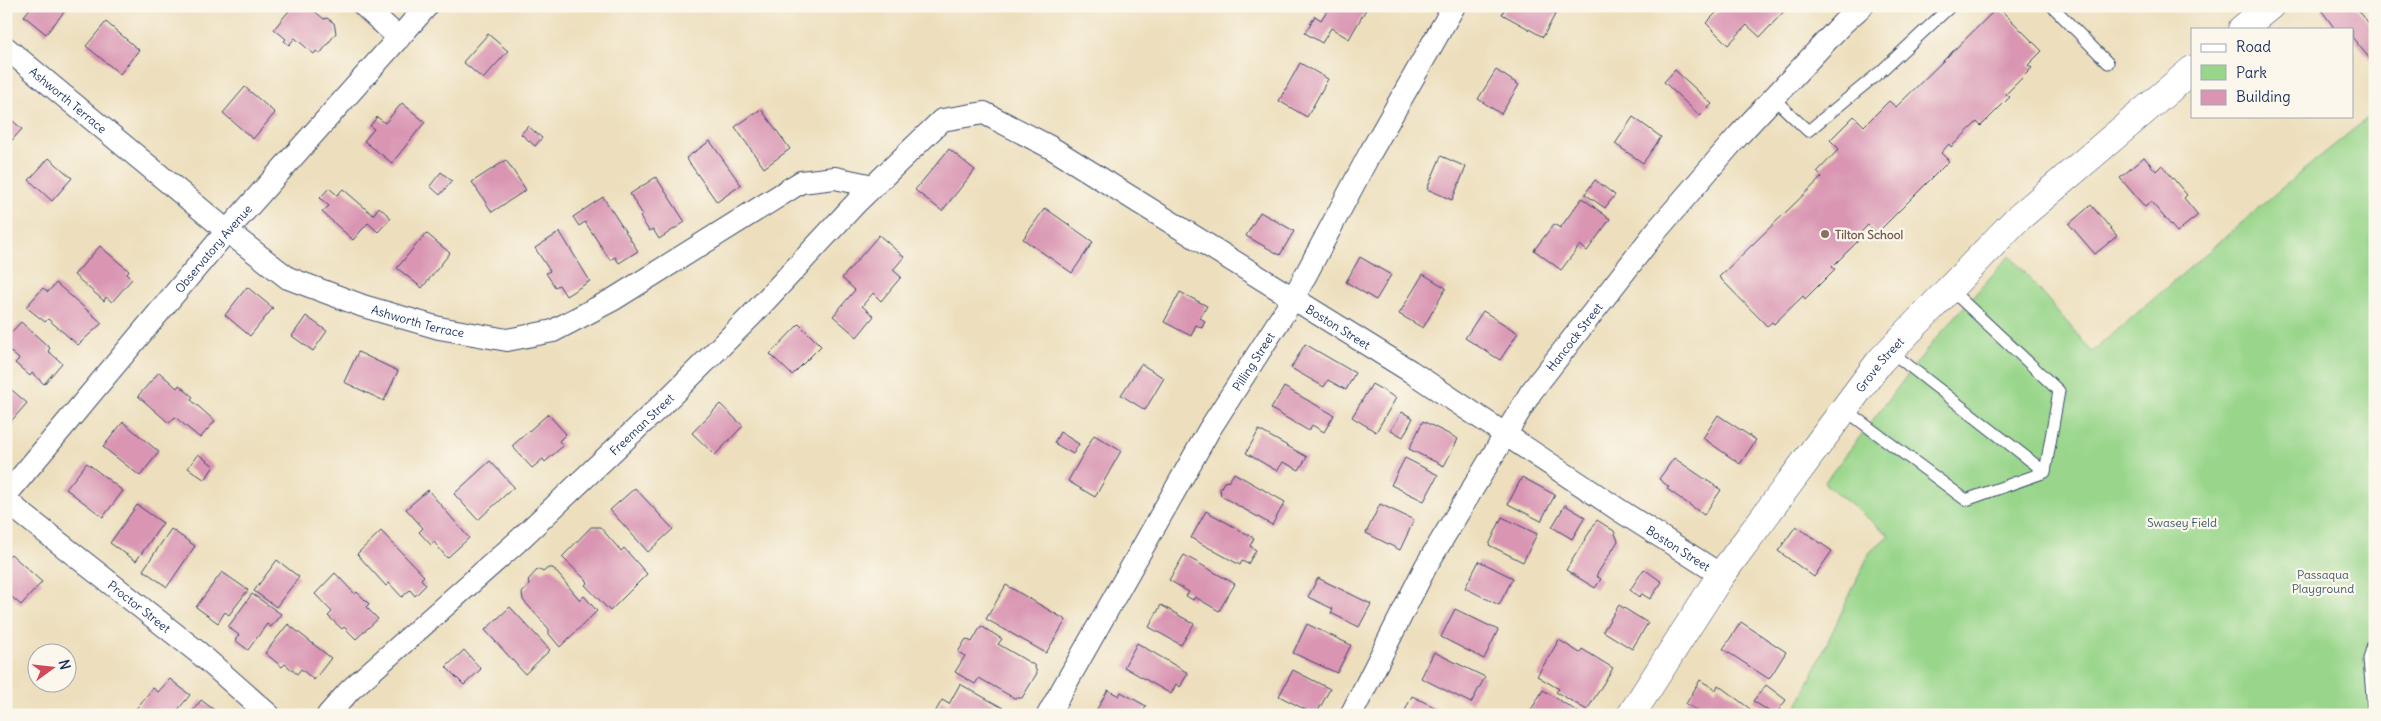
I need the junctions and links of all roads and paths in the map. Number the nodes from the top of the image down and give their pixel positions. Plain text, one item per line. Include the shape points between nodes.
1 (364, 6) edge
2 (427, 6) edge
3 (1454, 6) edge
4 (1862, 6) edge
5 (1951, 6) edge
6 (2052, 6) edge
7 (2270, 6) edge
8 (2243, 28) edge
9 (400, 38) junction
10 (6, 48) edge
11 (2108, 63) dead end
12 (2191, 71) edge
13 (1773, 98) junction
14 (942, 120) joint
15 (873, 186) junction
16 (227, 231) junction
17 (1950, 289) junction
18 (1293, 299) junction
19 (1890, 351) junction
20 (1844, 409) junction
21 (1507, 434) junction
22 (2045, 472) junction
23 (6, 495) edge
24 (6, 501) edge
25 (1722, 575) junction
26 (2375, 637) edge
27 (269, 715) edge
28 (328, 715) edge
29 (1048, 715) edge
30 (1351, 715) edge
31 (1631, 715) edge
32 (2375, 715) edge

1 - 9 street
2 - 9 street, Observatory Avenue
3 - 18 street, Pilling Street via 1369,155
4 - 13 street, Hancock Street
5 - 13 lane via 1880,72 1808,131
6 - 11 lane
7 - 8 street
9 - 16 street, Observatory Avenue
10 - 16 street, Ashworth Terrace
12 - 17 street, Grove Street via 2015,221
13 - 21 street, Hancock Street via 1657,230 1532,392
14 - 15 street, Freeman Street
14 - 18 street, Boston Street via 984,113 1058,152
15 - 16 street, Ashworth Terrace via 835,178 801,182 614,299 553,331 507,340 439,328 363,306 288,278
15 - 28 street, Freeman Street via 751,316 672,394 517,542 350,690
16 - 23 street, Observatory Avenue
17 - 19 street, Grove Street
17 - 22 lane via 2059,391
18 - 21 street, Boston Street
18 - 29 street, Pilling Street via 1209,430
19 - 20 street, Grove Street
19 - 22 lane
20 - 22 lane via 1966,500
20 - 25 street, Grove Street
21 - 25 street, Boston Street
21 - 30 street, Hancock Street via 1426,566
24 - 27 street, Proctor Street via 199,653
25 - 31 street, Grove Street
26 - 32 lane via 2369,659

